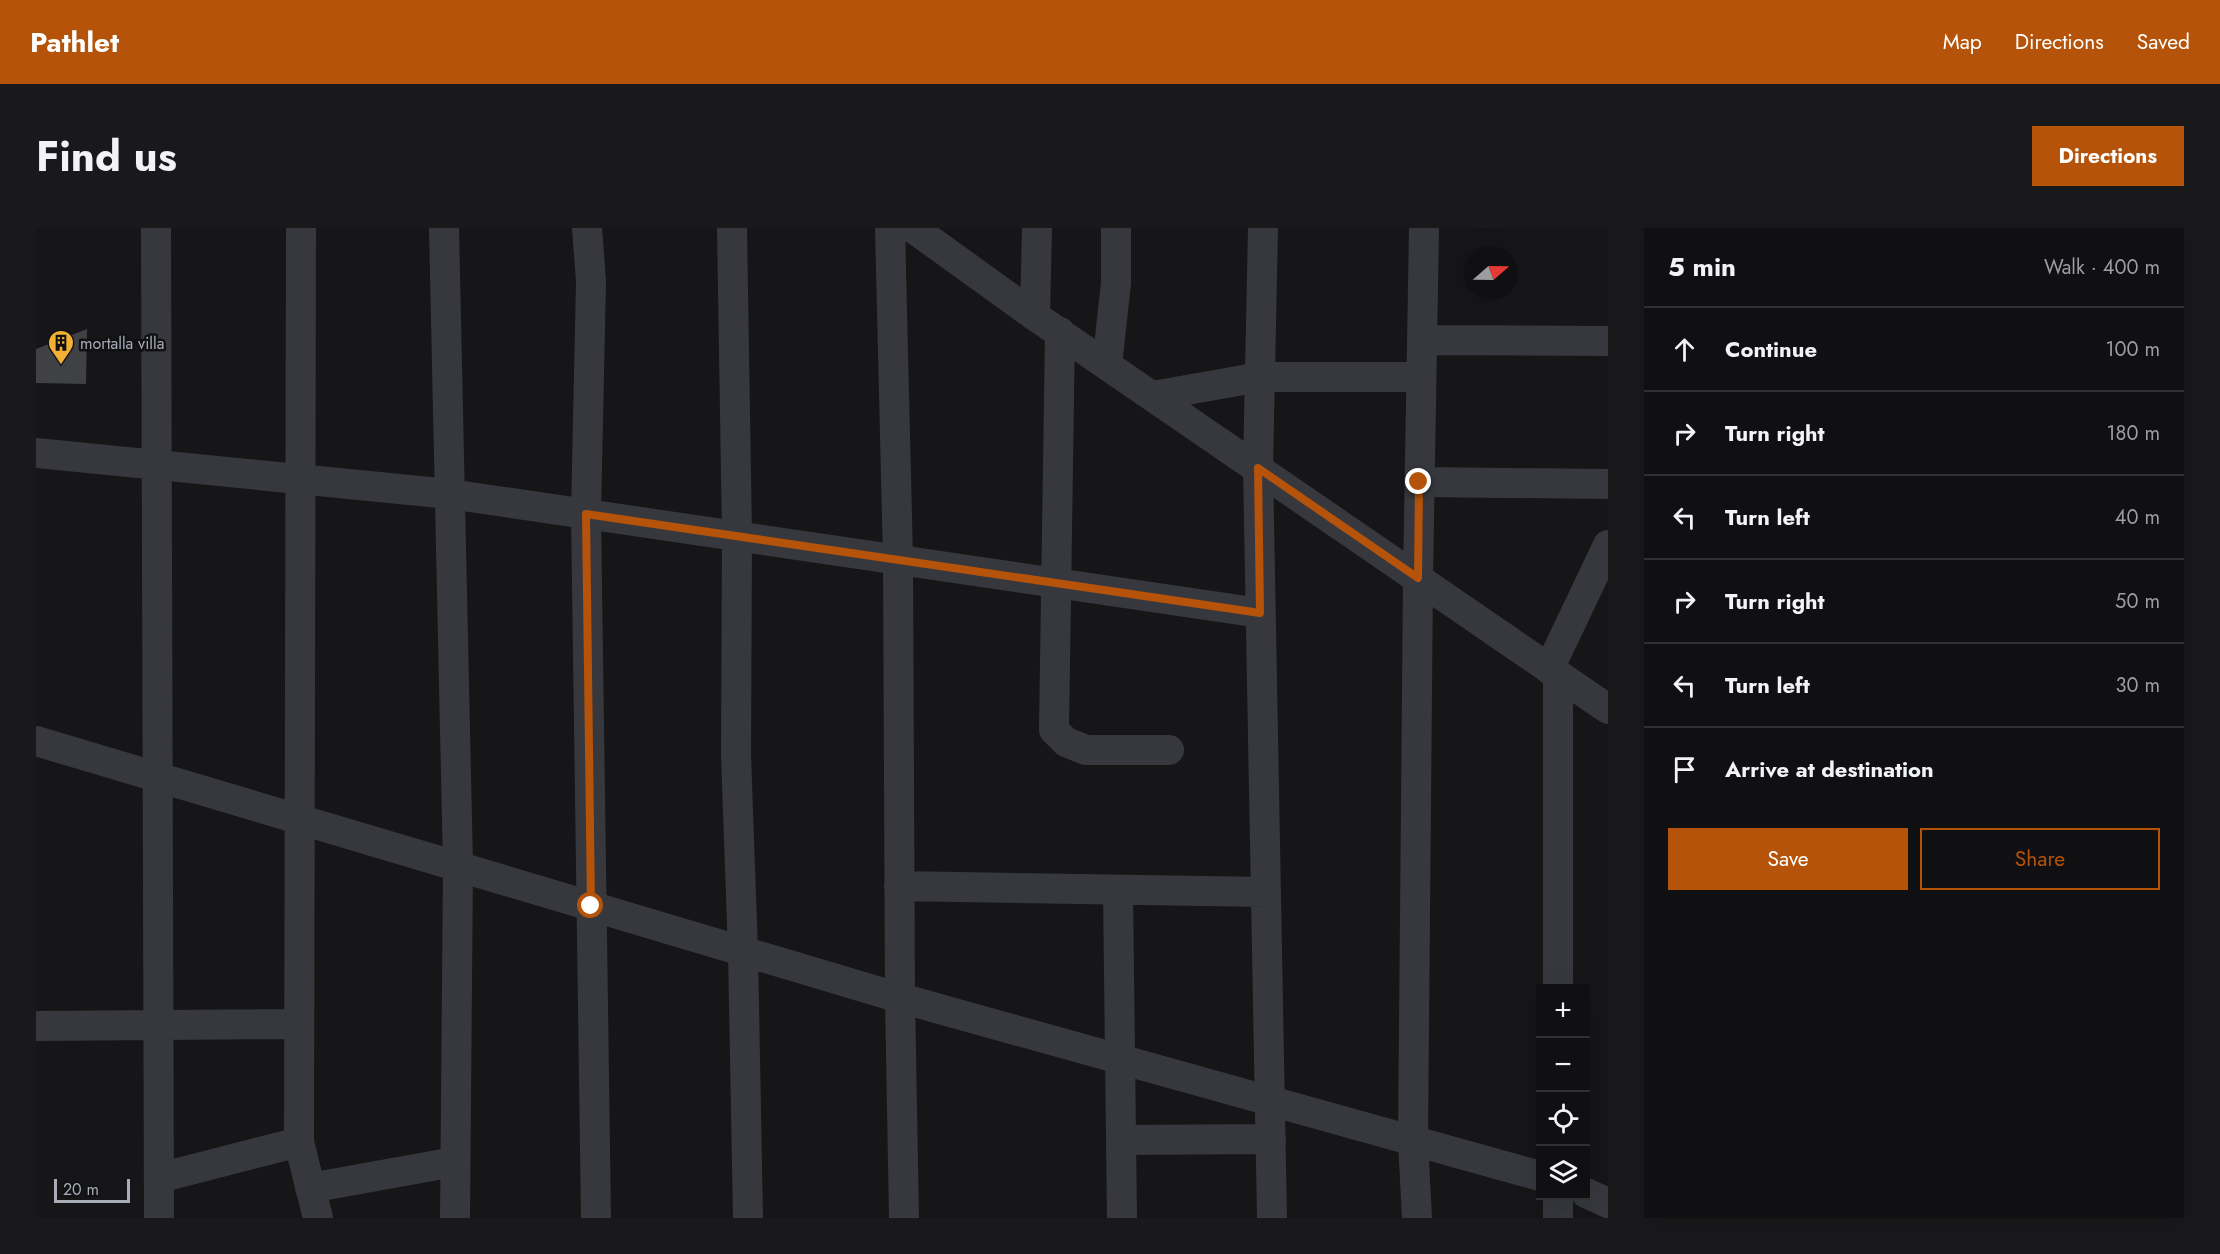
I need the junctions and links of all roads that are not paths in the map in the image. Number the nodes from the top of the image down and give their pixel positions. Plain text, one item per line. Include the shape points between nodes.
1 (156, 228) edge
2 (301, 228) edge
3 (444, 228) edge
4 (587, 228) edge
5 (732, 228) edge
6 (890, 228) edge
7 (913, 228) edge
8 (1037, 228) edge
9 (1116, 228) edge
10 (1263, 228) edge
11 (1424, 228) edge
12 (1035, 316) junction
13 (1060, 332) junction
14 (1422, 340) junction
15 (1608, 341) edge
16 (1107, 364) junction
17 (1260, 377) junction
18 (1421, 377) junction
19 (1153, 396) junction
20 (36, 453) edge
21 (156, 465) junction
22 (1258, 468) junction
23 (300, 479) junction
24 (1419, 482) junction
25 (1608, 484) edge
26 (450, 494) junction
27 (586, 514) junction
28 (737, 536) junction
29 (1608, 545) edge
30 (898, 560) junction
31 (1418, 578) junction
32 (1056, 583) junction
33 (1260, 613) junction
34 (1554, 672) junction
35 (1608, 709) edge
36 (36, 741) edge
37 (1169, 750) dead end
38 (158, 778) junction
39 (299, 819) junction
40 (458, 866) junction
41 (899, 886) junction
42 (1118, 890) junction
43 (1266, 892) junction
44 (591, 906) junction
45 (743, 951) junction
46 (1558, 984) edge
47 (900, 998) junction
48 (299, 1023) junction
49 (159, 1025) junction
50 (36, 1026) edge
51 (1120, 1059) junction
52 (1270, 1101) junction
53 (1271, 1139) junction
54 (1121, 1140) junction
55 (1413, 1141) junction
56 (299, 1142) junction
57 (454, 1162) junction
58 (1536, 1175) edge
59 (159, 1178) junction
60 (310, 1188) junction
61 (1590, 1195) edge
62 (1558, 1200) edge
63 (1608, 1203) edge
64 (159, 1218) edge
65 (318, 1218) edge
66 (455, 1218) edge
67 (596, 1218) edge
68 (748, 1218) edge
69 (904, 1218) edge
70 (1122, 1218) edge
71 (1272, 1218) edge
72 (1417, 1218) edge
73 (1558, 1218) edge

1 - 21 street
2 - 23 street
3 - 26 street
4 - 27 street via 591,281
5 - 28 street
6 - 30 street
7 - 12 street
8 - 12 street
9 - 16 street via 1116,283
10 - 17 street
11 - 14 street
12 - 13 street
13 - 16 street
13 - 32 street
14 - 15 street
14 - 18 street
16 - 19 street
17 - 18 street
17 - 19 street
17 - 22 street
18 - 24 street
19 - 22 street
20 - 21 street
21 - 23 street
21 - 38 street
22 - 31 street
22 - 33 street
23 - 26 street
23 - 39 street
24 - 25 street
24 - 31 street
26 - 27 street
26 - 40 street
27 - 28 street
27 - 44 street
28 - 30 street
28 - 45 street via 736,756
29 - 34 street
30 - 32 street
30 - 41 street
31 - 34 street
31 - 55 street
32 - 33 street
32 - 37 street via 1054,730 1066,742 1086,750
33 - 43 street
34 - 35 street
34 - 46 street
36 - 38 street
38 - 39 street
38 - 49 street
39 - 40 street
39 - 48 street
40 - 44 street
40 - 57 street
41 - 42 street
41 - 47 street
42 - 43 street
42 - 51 street
43 - 52 street
44 - 45 street
44 - 67 street
45 - 47 street
45 - 68 street
47 - 51 street
47 - 69 street
48 - 49 street
48 - 56 street
49 - 50 street
49 - 59 street
51 - 52 street
51 - 54 street
52 - 53 street
52 - 55 street
53 - 54 street
53 - 71 street
54 - 70 street
55 - 58 street
55 - 72 street
56 - 59 street
56 - 60 street
57 - 60 street
57 - 66 street
59 - 64 street
60 - 65 street
61 - 63 street
62 - 73 street

